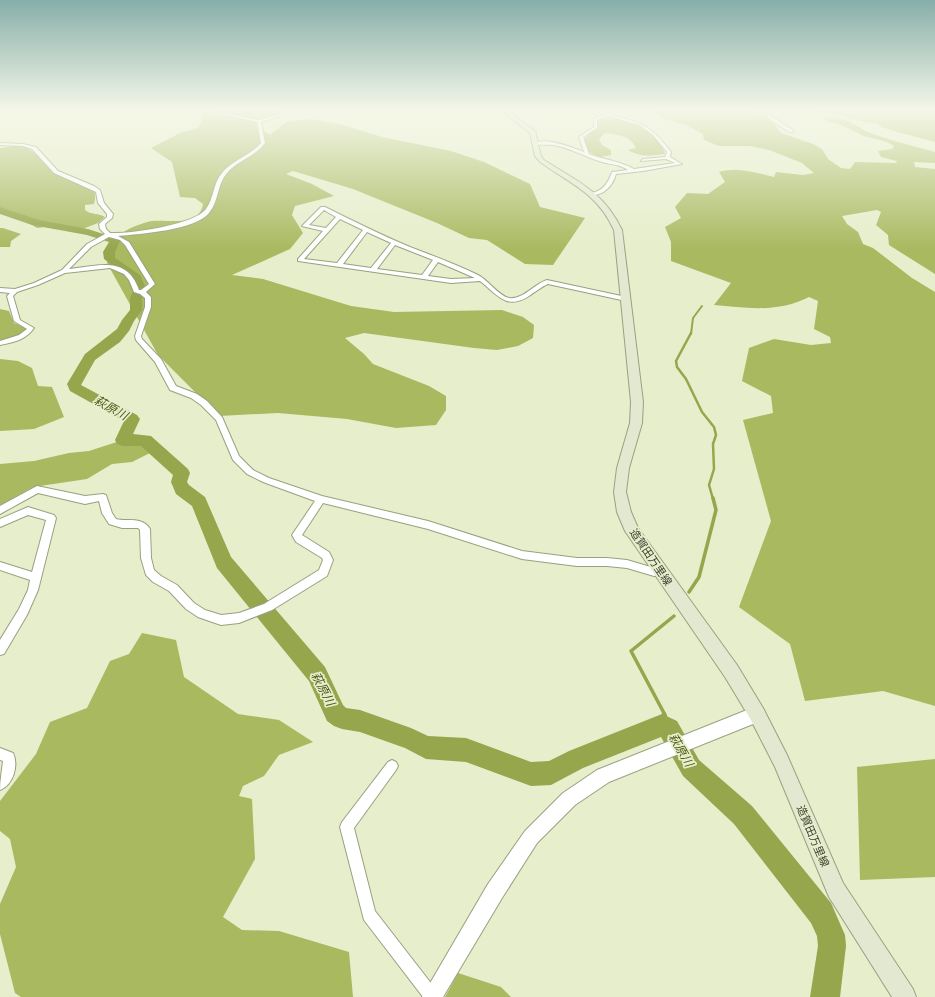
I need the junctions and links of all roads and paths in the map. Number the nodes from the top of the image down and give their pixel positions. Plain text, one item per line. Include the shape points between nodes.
1 (43, 158) edge
2 (247, 158) edge
3 (539, 158) edge
4 (597, 158) edge
5 (667, 158) joint
6 (644, 160) dead end
7 (633, 171) junction
8 (594, 194) junction
9 (340, 216) junction
10 (366, 229) junction
11 (327, 230) junction
12 (108, 235) junction
13 (394, 242) junction
14 (436, 260) junction
15 (338, 266) junction
16 (373, 270) junction
17 (64, 271) junction
18 (425, 276) junction
19 (482, 280) junction
20 (0, 290) edge
21 (15, 291) junction
22 (139, 291) junction
23 (626, 299) junction
24 (0, 343) edge
25 (321, 499) junction
26 (0, 510) edge
27 (0, 523) edge
28 (0, 566) edge
29 (660, 571) junction
30 (36, 578) junction
31 (5, 635) edge
32 (0, 650) edge
33 (757, 714) junction
34 (0, 754) edge
35 (392, 766) dead end
36 (0, 784) edge
37 (432, 997) edge
38 (905, 997) edge

1 - 12 street via 56,172 92,186 98,191 101,204 110,214 102,224
2 - 12 street via 224,173 213,202 204,216 191,223
3 - 8 main road, 造賀田万里線 via 542,162
4 - 7 street via 622,164
5 - 6 street
5 - 7 street via 680,164
7 - 8 street via 614,173 612,180 600,193
8 - 23 main road, 造賀田万里線 via 609,210 618,230
9 - 10 street
9 - 11 street
9 - 11 street via 323,208 305,226
10 - 13 street
10 - 15 street
11 - 15 street via 300,260
12 - 17 street via 86,247
12 - 22 street via 126,242 152,284
13 - 14 street
13 - 16 street
14 - 18 street
14 - 19 street
15 - 16 street
16 - 18 street
17 - 21 street
17 - 22 street via 116,266 126,273
18 - 19 street via 451,280
19 - 23 street via 503,298 510,300 522,298 540,284 547,282
20 - 21 street
21 - 24 street via 10,296 17,322 31,328 22,336
22 - 25 street via 148,297 148,307 138,336 139,340 158,361 173,388 194,396 211,410 219,419 236,458 250,472
23 - 29 main road, 造賀田万里線 via 637,402 636,423 623,468 620,492 624,512 632,531
25 - 26 street via 297,535 299,539 326,555 328,560 324,573 268,607 239,618 221,620 202,614 190,606 173,588 153,576 146,558 145,529 140,524 112,522 108,518 103,497 85,500 37,489
25 - 29 street via 428,525 522,555 577,562 627,564 654,572
27 - 30 street via 28,511 51,518
28 - 30 street
29 - 33 main road, 造賀田万里線 via 731,671
30 - 31 street via 23,612
31 - 32 street
33 - 37 street via 598,780 568,799 531,837 494,891
33 - 38 main road, 造賀田万里線 via 781,760 836,890
34 - 36 street via 9,757 8,774
35 - 37 street via 348,827 369,915

